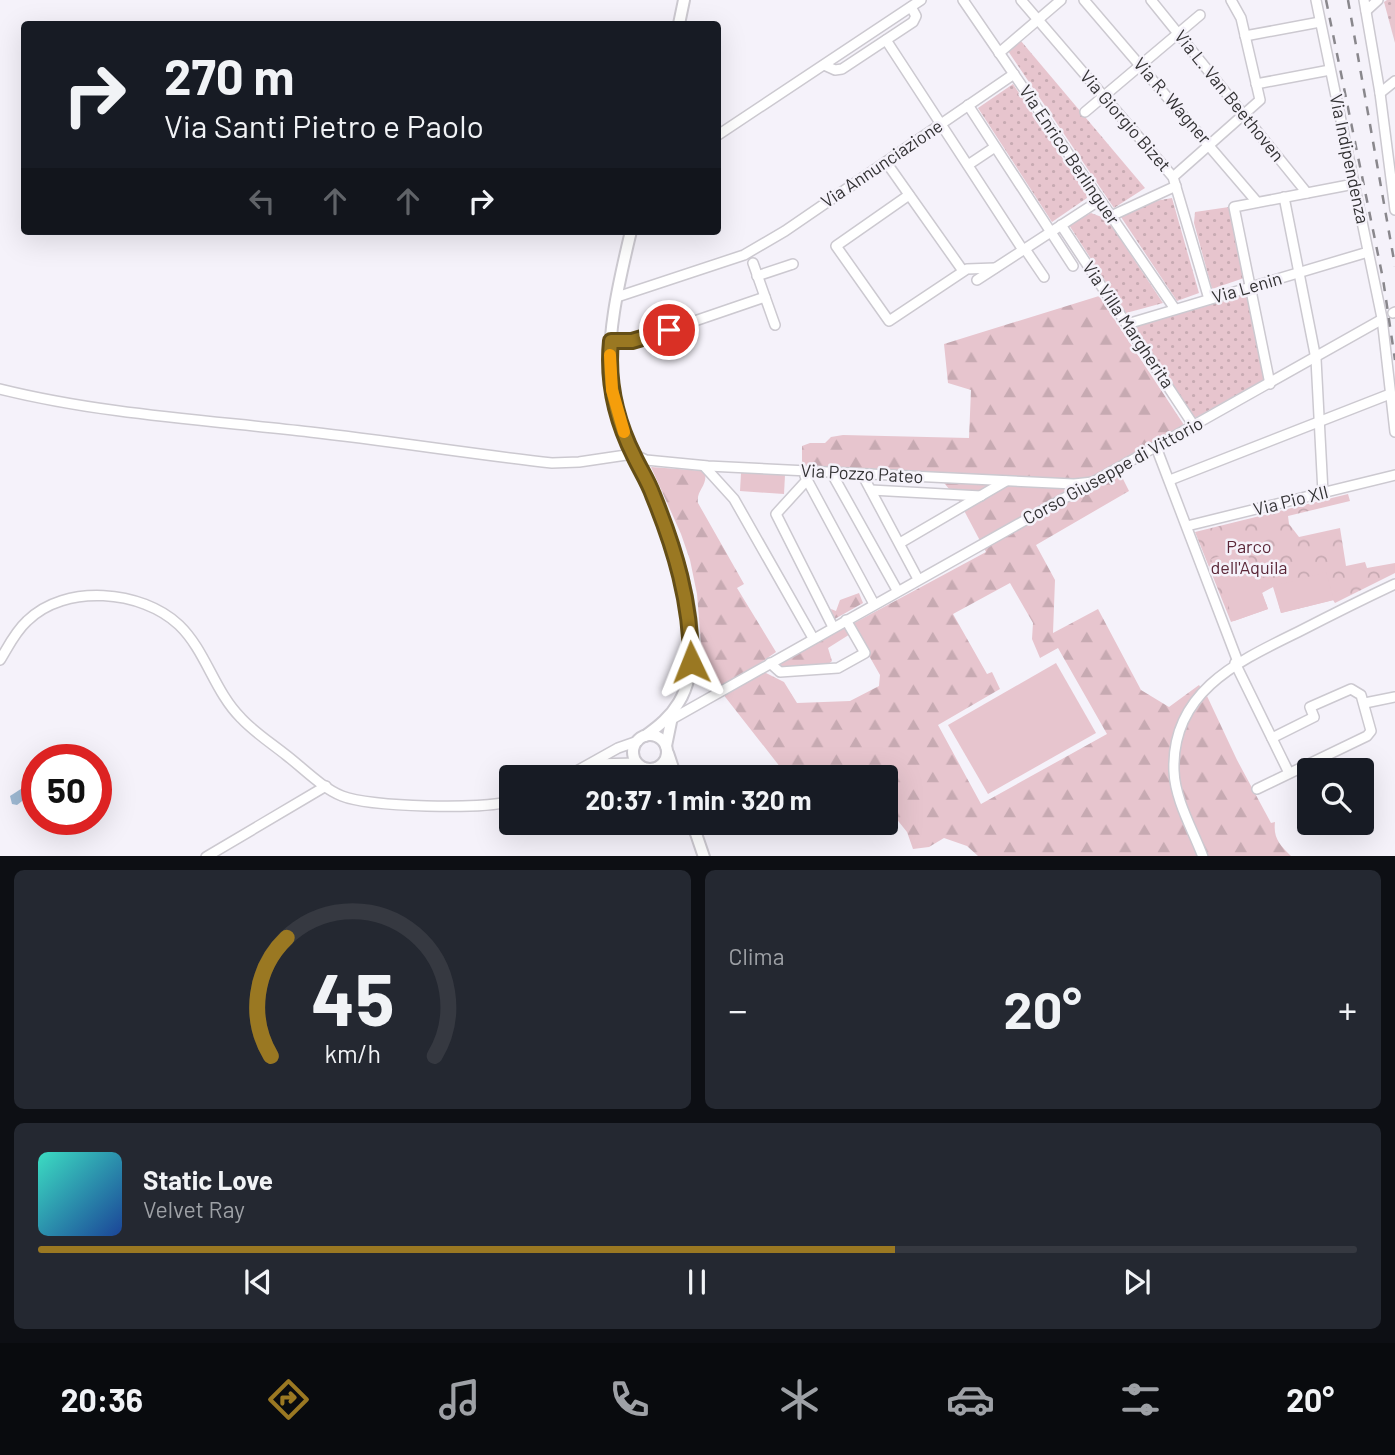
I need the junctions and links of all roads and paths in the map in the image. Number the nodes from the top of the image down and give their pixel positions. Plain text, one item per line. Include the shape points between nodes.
1 (684, 0) edge
2 (921, 0) edge
3 (963, 0) edge
4 (1021, 0) edge
5 (1062, 0) edge
6 (1084, 0) edge
7 (1151, 0) edge
8 (1231, 0) edge
9 (1316, 0) edge
10 (1364, 0) edge
11 (1378, 0) edge
12 (911, 7) junction
13 (1366, 11) junction
14 (1200, 15) dead end
15 (1038, 20) junction
16 (680, 21) edge
17 (1320, 22) junction
18 (1178, 32) junction
19 (1245, 36) junction
20 (886, 40) junction
21 (999, 53) junction
22 (1140, 64) junction
23 (824, 65) junction
24 (1330, 69) junction
25 (1014, 74) junction
26 (1395, 81) edge
27 (1256, 84) junction
28 (1380, 93) junction
29 (1104, 96) junction
30 (968, 106) junction
31 (1085, 113) dead end
32 (1244, 114) junction
33 (941, 124) junction
34 (721, 133) edge
35 (1209, 145) junction
36 (995, 147) junction
37 (1392, 161) edge
38 (886, 162) junction
39 (968, 165) junction
40 (1175, 182) junction
41 (1354, 184) junction
42 (1307, 193) junction
43 (909, 195) junction
44 (1284, 197) junction
45 (1100, 200) junction
46 (1257, 202) junction
47 (1395, 210) edge
48 (1111, 216) junction
49 (1061, 225) junction
50 (1051, 232) junction
51 (630, 235) edge
52 (1024, 250) junction
53 (1368, 253) junction
54 (753, 262) dead end
55 (793, 264) dead end
56 (1073, 266) dead end
57 (995, 268) junction
58 (962, 271) junction
59 (1300, 272) junction
60 (757, 276) junction
61 (1044, 277) dead end
62 (977, 280) dead end
63 (1250, 287) junction
64 (617, 297) junction
65 (765, 297) junction
66 (1209, 299) junction
67 (1175, 309) junction
68 (1380, 320) junction
69 (1127, 324) junction
70 (775, 325) dead end
71 (611, 341) junction
72 (1316, 359) junction
73 (1269, 384) junction
74 (0, 390) edge
75 (1391, 394) junction
76 (1321, 421) junction
77 (1194, 426) junction
78 (1395, 432) edge
79 (1156, 447) junction
80 (633, 454) junction
81 (704, 466) junction
82 (802, 471) junction
83 (831, 472) junction
84 (862, 474) junction
85 (1395, 475) edge
86 (1170, 480) junction
87 (807, 481) junction
88 (1006, 481) junction
89 (1093, 482) junction
90 (871, 490) junction
91 (1323, 493) junction
92 (981, 496) junction
93 (1187, 526) junction
94 (900, 543) junction
95 (918, 579) junction
96 (1395, 584) edge
97 (897, 590) junction
98 (874, 604) junction
99 (846, 620) junction
100 (833, 627) junction
101 (813, 638) junction
102 (0, 660) edge
103 (770, 663) junction
104 (1237, 663) junction
105 (1395, 697) edge
106 (1365, 703) junction
107 (673, 714) junction
108 (642, 738) junction
109 (1272, 738) junction
110 (667, 749) junction
111 (637, 763) junction
112 (591, 764) joint
113 (640, 765) edge
114 (663, 765) edge
115 (672, 765) edge
116 (1289, 773) junction
117 (326, 786) junction
118 (1257, 789) dead end
119 (499, 803) edge
120 (697, 835) edge
121 (206, 856) edge
122 (704, 856) edge
123 (1203, 856) edge

1 - 16 main road
2 - 12 street
3 - 21 street, Via Enrico Berlinguer
4 - 15 street, Via Giorgio Bizet
5 - 15 street
6 - 22 street, Via R. Wagner
7 - 18 street, Via L. Van Beethoven
8 - 19 street
9 - 17 street, Via Indipendenza
10 - 13 street, Via Indipendenza
11 - 13 street
12 - 20 street via 916,19
12 - 23 street
13 - 28 street, Via Indipendenza
14 - 18 street
15 - 21 street
15 - 29 street, Via Giorgio Bizet
17 - 19 street
17 - 24 street, Via Indipendenza
18 - 22 street
18 - 32 street, Via L. Van Beethoven
19 - 27 street
20 - 23 street via 842,69
20 - 33 street
21 - 25 street, Via Enrico Berlinguer
22 - 29 street
22 - 35 street, Via R. Wagner
23 - 34 street
24 - 27 street
24 - 41 street, Via Indipendenza
25 - 30 street, Via Annunciazione
25 - 45 street, Via Enrico Berlinguer
26 - 28 street
27 - 32 street via 1260,100
28 - 37 street, Via Indipendenza
29 - 31 street
29 - 40 street, Via Giorgio Bizet
30 - 33 street, Via Annunciazione
30 - 36 street, Via Villa Margherita
32 - 35 street
32 - 42 street, Via L. Van Beethoven
33 - 38 street, Via Annunciazione
33 - 39 street
35 - 40 street
35 - 46 street, Via R. Wagner
36 - 39 street
36 - 50 street, Via Villa Margherita
37 - 47 street, Via Indipendenza
38 - 43 street
38 - 64 street, Via Annunciazione via 750,252
39 - 52 street
40 - 48 street
40 - 66 street, Via Giorgio Bizet
41 - 42 street
41 - 53 street, Via Indipendenza
42 - 44 street
43 - 58 street
43 - 58 street via 836,246 890,321
44 - 46 street
44 - 59 street
45 - 48 street, Via Enrico Berlinguer
45 - 49 street
46 - 63 street via 1234,207
48 - 67 street, Via Enrico Berlinguer
49 - 50 street
49 - 69 street, Via Villa Margherita
50 - 52 street
50 - 56 street, Via Villa Margherita
51 - 64 main road
52 - 57 street
52 - 61 street
53 - 59 street, Via Lenin
53 - 68 street, Via Indipendenza
54 - 60 street
55 - 60 street
57 - 58 street
57 - 62 street
59 - 63 street, Via Lenin
59 - 72 street
60 - 65 street
63 - 66 street, Via Lenin
63 - 73 street
64 - 71 main road
65 - 70 street
65 - 71 street via 645,338
66 - 67 street, Via Lenin
67 - 69 street, Via Lenin
68 - 72 street, Corso Giuseppe di Vittorio
68 - 75 street, Via Indipendenza
69 - 77 street, Via Villa Margherita
71 - 80 main road via 612,390
72 - 73 street, Corso Giuseppe di Vittorio
72 - 76 street
73 - 77 street, Corso Giuseppe di Vittorio
74 - 80 street via 104,410 539,461 579,462
75 - 76 street
75 - 78 street, Via Indipendenza
76 - 86 street
76 - 91 street
77 - 79 street, Corso Giuseppe di Vittorio
79 - 86 street
79 - 89 street, Corso Giuseppe di Vittorio
80 - 81 street, Via Pozzo Pateo via 646,460
80 - 107 main road via 670,538 689,613 691,662
81 - 82 street, Via Pozzo Pateo
81 - 101 street via 734,499
82 - 83 street, Via Pozzo Pateo
82 - 87 street
83 - 84 street, Via Pozzo Pateo
83 - 97 street
84 - 88 street, Via Pozzo Pateo
84 - 90 street
85 - 91 street, Via Pio XII
86 - 93 street
87 - 98 street
87 - 100 street via 776,514
88 - 89 street, Via Pozzo Pateo
88 - 92 street
89 - 95 street, Corso Giuseppe di Vittorio
90 - 92 street, Via Pozzo Pateo
90 - 94 street
91 - 93 street, Via Pio XII
92 - 94 street
93 - 104 street
94 - 95 street
95 - 97 street, Corso Giuseppe di Vittorio
96 - 104 street
97 - 98 street, Corso Giuseppe di Vittorio
98 - 99 street, Corso Giuseppe di Vittorio
99 - 100 street, Corso Giuseppe di Vittorio
99 - 103 street via 865,653 841,667 780,672
100 - 101 street, Corso Giuseppe di Vittorio
101 - 103 street, Corso Giuseppe di Vittorio
102 - 117 street via 28,620 60,602 104,596 141,603 177,624 192,639 241,719
103 - 107 street, Corso Giuseppe di Vittorio
104 - 109 street
104 - 123 street via 1207,686 1181,727 1174,773
105 - 106 street
106 - 109 street via 1360,693 1348,690 1310,707 1314,718
106 - 116 street via 1369,735
107 - 108 main road
107 - 110 main road
108 - 110 main road via 655,736
108 - 111 main road via 633,749
108 - 112 street
109 - 116 street
110 - 114 main road
110 - 115 main road
111 - 112 street
111 - 113 main road
116 - 118 street
117 - 119 street via 340,796 383,804
117 - 121 street
120 - 122 main road

